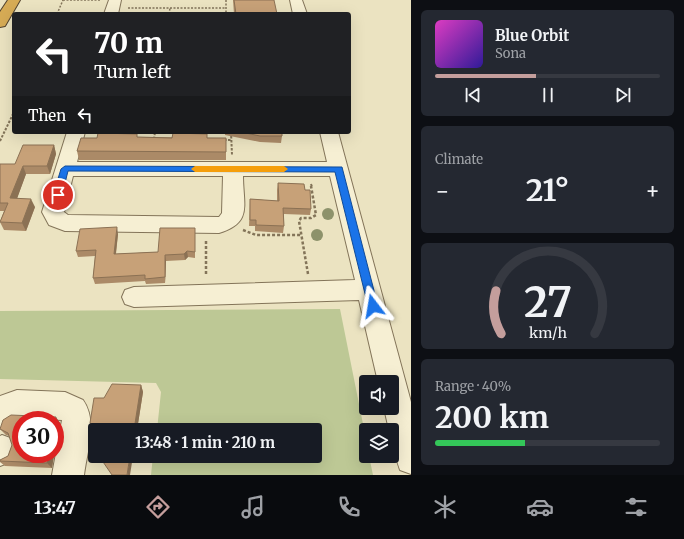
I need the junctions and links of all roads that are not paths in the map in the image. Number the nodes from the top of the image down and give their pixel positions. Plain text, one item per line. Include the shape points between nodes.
1 (14, 0) edge
2 (296, 0) edge
3 (299, 12) edge
4 (0, 23) edge
5 (75, 134) edge
6 (330, 134) edge
7 (65, 169) junction
8 (233, 169) junction
9 (339, 169) junction
10 (369, 290) junction
11 (134, 297) dead end
12 (390, 375) edge
13 (399, 410) edge
14 (0, 414) edge
15 (411, 459) edge
16 (66, 461) edge

1 - 4 highway
2 - 3 street
5 - 7 street
6 - 9 street
7 - 8 street
7 - 8 street via 53,212 61,222 219,225 230,220 234,211
8 - 9 street via 297,164
9 - 10 street
10 - 11 street
10 - 12 street
13 - 15 street
14 - 16 street via 17,404 70,407 77,416

